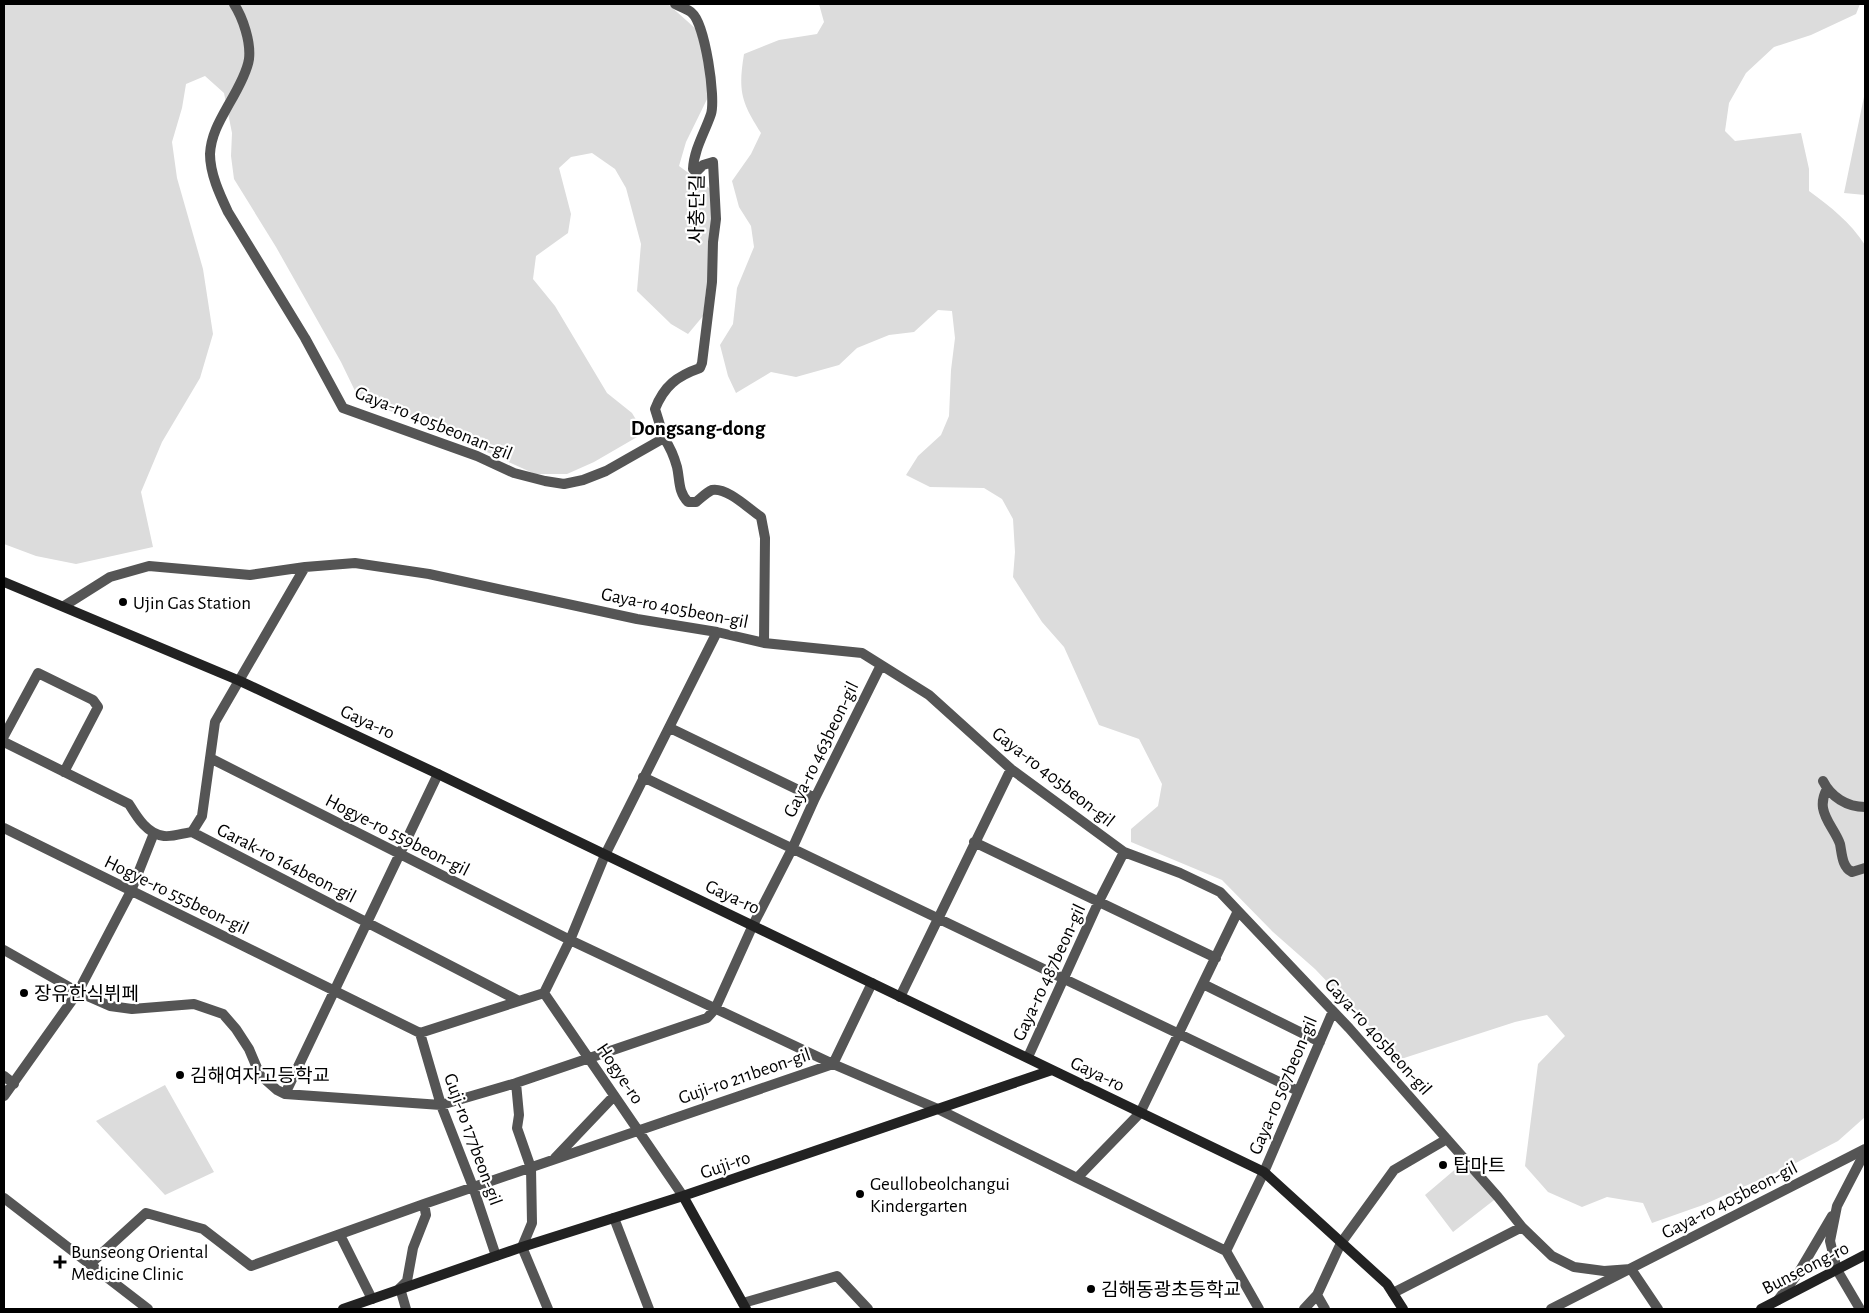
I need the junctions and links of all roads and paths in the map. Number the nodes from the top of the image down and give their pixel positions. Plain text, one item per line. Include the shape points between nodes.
1 (234, 4) edge
2 (675, 4) edge
3 (664, 438) junction
4 (305, 567) junction
5 (4, 582) edge
6 (64, 606) junction
7 (717, 632) junction
8 (764, 643) junction
9 (881, 665) junction
10 (240, 681) junction
11 (670, 728) junction
12 (4, 736) edge
13 (4, 742) edge
14 (210, 758) junction
15 (1011, 769) junction
16 (64, 772) junction
17 (438, 774) junction
18 (643, 777) junction
19 (815, 798) junction
20 (1865, 807) edge
21 (4, 828) edge
22 (192, 832) junction
23 (154, 833) junction
24 (974, 842) junction
25 (792, 849) junction
26 (1124, 852) junction
27 (399, 854) junction
28 (605, 855) junction
29 (1865, 868) edge
30 (131, 891) junction
31 (1100, 901) junction
32 (1238, 911) junction
33 (939, 919) junction
34 (366, 922) junction
35 (753, 925) junction
36 (570, 940) junction
37 (4, 950) edge
38 (1216, 958) junction
39 (1064, 978) junction
40 (872, 983) junction
41 (1203, 984) junction
42 (78, 992) junction
43 (335, 992) junction
44 (544, 993) junction
45 (900, 997) junction
46 (520, 1001) junction
47 (716, 1009) junction
48 (1333, 1011) junction
49 (420, 1033) junction
50 (1179, 1033) junction
51 (1320, 1042) junction
52 (1028, 1057) junction
53 (590, 1058) junction
54 (833, 1064) junction
55 (1052, 1070) junction
56 (4, 1076) edge
57 (516, 1083) junction
58 (14, 1084) junction
59 (1298, 1091) junction
60 (284, 1094) junction
61 (4, 1096) edge
62 (614, 1096) junction
63 (441, 1105) junction
64 (938, 1109) junction
65 (1140, 1113) junction
66 (638, 1130) junction
67 (1447, 1139) junction
68 (1865, 1150) edge
69 (552, 1161) junction
70 (530, 1168) junction
71 (1264, 1172) junction
72 (1077, 1178) junction
73 (474, 1187) junction
74 (683, 1196) junction
75 (4, 1198) edge
76 (424, 1204) junction
77 (1837, 1206) junction
78 (614, 1218) junction
79 (1522, 1227) junction
80 (340, 1234) junction
81 (1341, 1243) junction
82 (522, 1247) junction
83 (1226, 1251) junction
84 (1865, 1255) edge
85 (496, 1256) junction
86 (90, 1264) junction
87 (1631, 1268) junction
88 (1837, 1270) junction
89 (400, 1288) junction
90 (1393, 1293) junction
91 (1317, 1295) junction
92 (372, 1299) junction
93 (1778, 1301) junction
94 (744, 1306) edge
95 (1255, 1308) edge
96 (148, 1309) edge
97 (343, 1309) edge
98 (406, 1309) edge
99 (548, 1309) edge
100 (649, 1309) edge
101 (868, 1309) edge
102 (1304, 1309) edge
103 (1325, 1309) edge
104 (1403, 1309) edge
105 (1551, 1309) edge
106 (1658, 1309) edge
107 (1761, 1309) edge
108 (1860, 1309) edge

1 - 3 street, Gaya-ro 405beonan-gil via 246,33 249,58 212,138 210,155 218,191 251,253 305,338 344,408 477,456 514,473 564,484 606,471
2 - 3 street, 사충단길 via 692,13 698,23 710,74 711,113 693,169 696,172 713,162 716,219 702,363 700,368 672,382 662,392 655,409
3 - 8 street via 672,451 682,496 688,502 696,502 712,490 721,490 761,517 765,538
4 - 6 street, Gaya-ro 405beon-gil via 250,575 148,566 110,577
4 - 7 street, Gaya-ro 405beon-gil via 355,563 429,574 636,619
4 - 10 street, Garak-ro 164beon-gil
5 - 6 main road, Gaya-ro
6 - 10 main road, Gaya-ro
7 - 8 street, Gaya-ro 405beon-gil
7 - 11 street
8 - 9 street, Gaya-ro 405beon-gil via 862,653
9 - 15 street, Gaya-ro 405beon-gil via 929,695
9 - 19 street, Gaya-ro 463beon-gil
10 - 14 street, Garak-ro 164beon-gil via 215,722
10 - 17 main road, Gaya-ro
11 - 18 street
11 - 19 street
12 - 16 street via 38,673 92,700 98,707
13 - 16 street
14 - 22 street, Garak-ro 164beon-gil via 202,816
14 - 27 street, Hogye-ro 559beon-gil
15 - 24 street
15 - 26 street, Gaya-ro 405beon-gil
16 - 23 street via 129,804 140,821
17 - 27 street
17 - 28 main road, Gaya-ro
18 - 25 street
18 - 28 street
19 - 25 street, Gaya-ro 463beon-gil
20 - 29 street via 1844,802 1825,785 1824,811 1840,844 1847,870 1852,872
21 - 30 street, Hogye-ro 555beon-gil
22 - 23 street, Garak-ro 164beon-gil via 164,836
22 - 34 street, Garak-ro 164beon-gil
23 - 30 street
24 - 31 street
24 - 33 street
25 - 33 street
25 - 35 street, Gaya-ro 463beon-gil
26 - 31 street, Gaya-ro 487beon-gil
26 - 32 street, Gaya-ro 405beon-gil via 1220,892
27 - 34 street
27 - 36 street, Hogye-ro 559beon-gil
28 - 35 main road, Gaya-ro
28 - 36 street
30 - 42 street
30 - 43 street, Hogye-ro 555beon-gil
31 - 38 street, Gaya-ro 487beon-gil
31 - 39 street, Gaya-ro 487beon-gil
32 - 38 street
32 - 48 street, Gaya-ro 405beon-gil
33 - 39 street
33 - 45 street
34 - 43 street
34 - 46 street
35 - 40 main road, Gaya-ro
35 - 47 street
36 - 44 street
36 - 47 street, Guji-ro 211beon-gil
37 - 42 street
38 - 41 street
39 - 50 street
39 - 52 street, Gaya-ro 487beon-gil
40 - 45 main road, Gaya-ro
40 - 54 street, Guji-ro 211beon-gil
41 - 50 street
41 - 51 street
42 - 58 street
42 - 60 street via 110,1006 132,1009 194,1004 223,1014 249,1049 260,1075
43 - 49 street, Hogye-ro 555beon-gil
43 - 60 street
44 - 46 street
44 - 53 street, Hogye-ro
45 - 52 main road, Gaya-ro
46 - 49 street
47 - 53 street via 707,1018
47 - 54 street, Guji-ro 211beon-gil
48 - 51 street, Gaya-ro 507beon-gil
48 - 67 street, Gaya-ro 405beon-gil
49 - 63 street, Guji-ro 177beon-gil
50 - 59 street
50 - 65 street
51 - 59 street, Gaya-ro 507beon-gil
52 - 55 main road, Gaya-ro
53 - 57 street
53 - 62 street, Hogye-ro
54 - 64 street, Guji-ro 211beon-gil
54 - 66 street, Guji-ro 211beon-gil
55 - 64 main road, Guji-ro
55 - 65 main road, Gaya-ro
56 - 58 street
57 - 63 street
57 - 70 street via 517,1128
58 - 61 street
59 - 71 street, Gaya-ro 507beon-gil
60 - 63 street
62 - 66 street, Hogye-ro
62 - 69 street
63 - 73 street, Guji-ro 177beon-gil
64 - 72 street
64 - 74 main road, Guji-ro
65 - 71 main road, Gaya-ro
65 - 72 street
66 - 69 street, Guji-ro 211beon-gil
66 - 74 street, Hogye-ro
67 - 79 street, Gaya-ro 405beon-gil
67 - 81 street via 1394,1170
68 - 77 street
68 - 87 street, Gaya-ro 405beon-gil
69 - 70 street, Guji-ro 211beon-gil
70 - 73 street, Guji-ro 211beon-gil
70 - 82 street via 532,1223
71 - 81 main road, Gaya-ro
71 - 83 street, Gaya-ro 507beon-gil
72 - 83 street
73 - 76 street, Guji-ro 211beon-gil
73 - 85 street, Guji-ro 177beon-gil
74 - 78 main road, Guji-ro
74 - 94 main road, Hogye-ro
75 - 86 street
76 - 80 street, Guji-ro 211beon-gil
76 - 89 street via 426,1215 413,1248 407,1281
77 - 88 street via 1830,1241
77 - 93 street via 1799,1272
78 - 82 main road, Guji-ro
78 - 100 street
79 - 87 street, Gaya-ro 405beon-gil via 1552,1256 1574,1267 1604,1271
79 - 90 street
80 - 86 street, Guji-ro 211beon-gil via 251,1266 203,1229 146,1213
80 - 92 street
81 - 90 main road, Gaya-ro
81 - 91 street
82 - 85 main road, Guji-ro
82 - 99 street
83 - 95 street
84 - 88 main road, Bunseong-ro
85 - 89 main road, Guji-ro
86 - 96 street
87 - 105 street
87 - 106 street
88 - 93 main road, Bunseong-ro
88 - 108 street
89 - 92 main road, Guji-ro
89 - 98 street
90 - 104 main road, Gaya-ro
91 - 102 street
91 - 103 street
92 - 97 main road, Guji-ro
93 - 107 main road, Bunseong-ro
94 - 101 street, Hogye-ro via 837,1276

